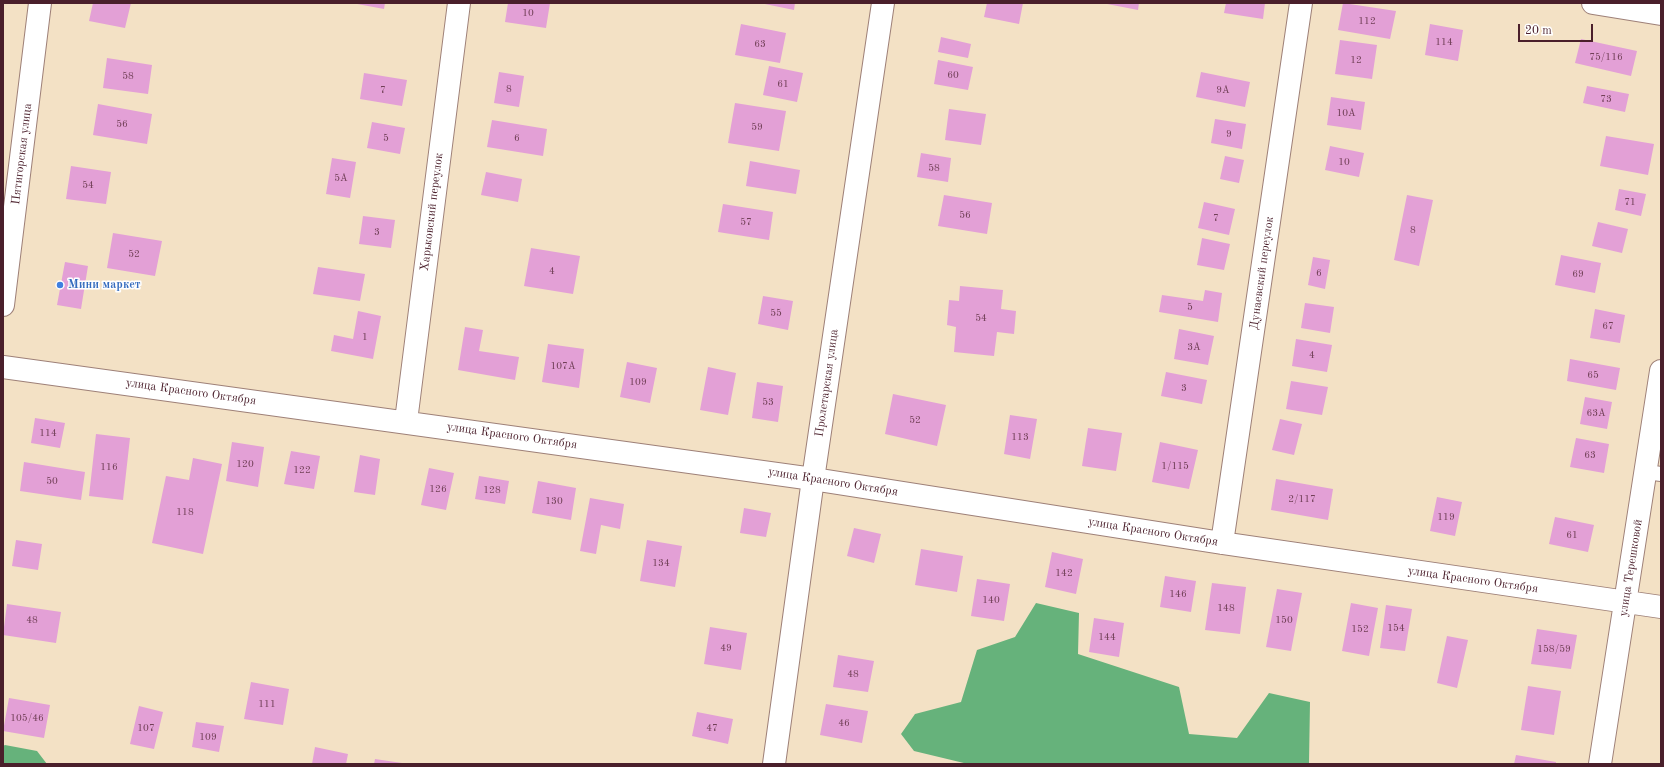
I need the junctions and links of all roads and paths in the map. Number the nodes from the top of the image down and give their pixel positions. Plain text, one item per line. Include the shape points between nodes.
1 (40, 3) edge
2 (459, 3) edge
3 (883, 3) edge
4 (1301, 3) edge
5 (1593, 3) edge
6 (1661, 14) edge
7 (3, 305) edge
8 (3, 367) edge
9 (1661, 371) edge
10 (406, 421) junction
11 (1653, 473) edge
12 (813, 478) junction
13 (1222, 544) junction
14 (1626, 602) junction
15 (1661, 607) edge
16 (774, 764) edge
17 (1600, 764) edge

1 - 7 street, Пятигорская улица
2 - 10 street, Харьковский переулок
3 - 12 street, Пролетарская улица
4 - 13 street, Дунаевский переулок
5 - 6 street
8 - 10 street, улица Красного Октября
9 - 11 street, улица Терешковой
10 - 12 street, улица Красного Октября
11 - 14 street, улица Терешковой
12 - 13 street, улица Красного Октября
12 - 16 street, Пролетарская улица
13 - 14 street, улица Красного Октября
14 - 15 street, улица Красного Октября
14 - 17 street, улица Терешковой

